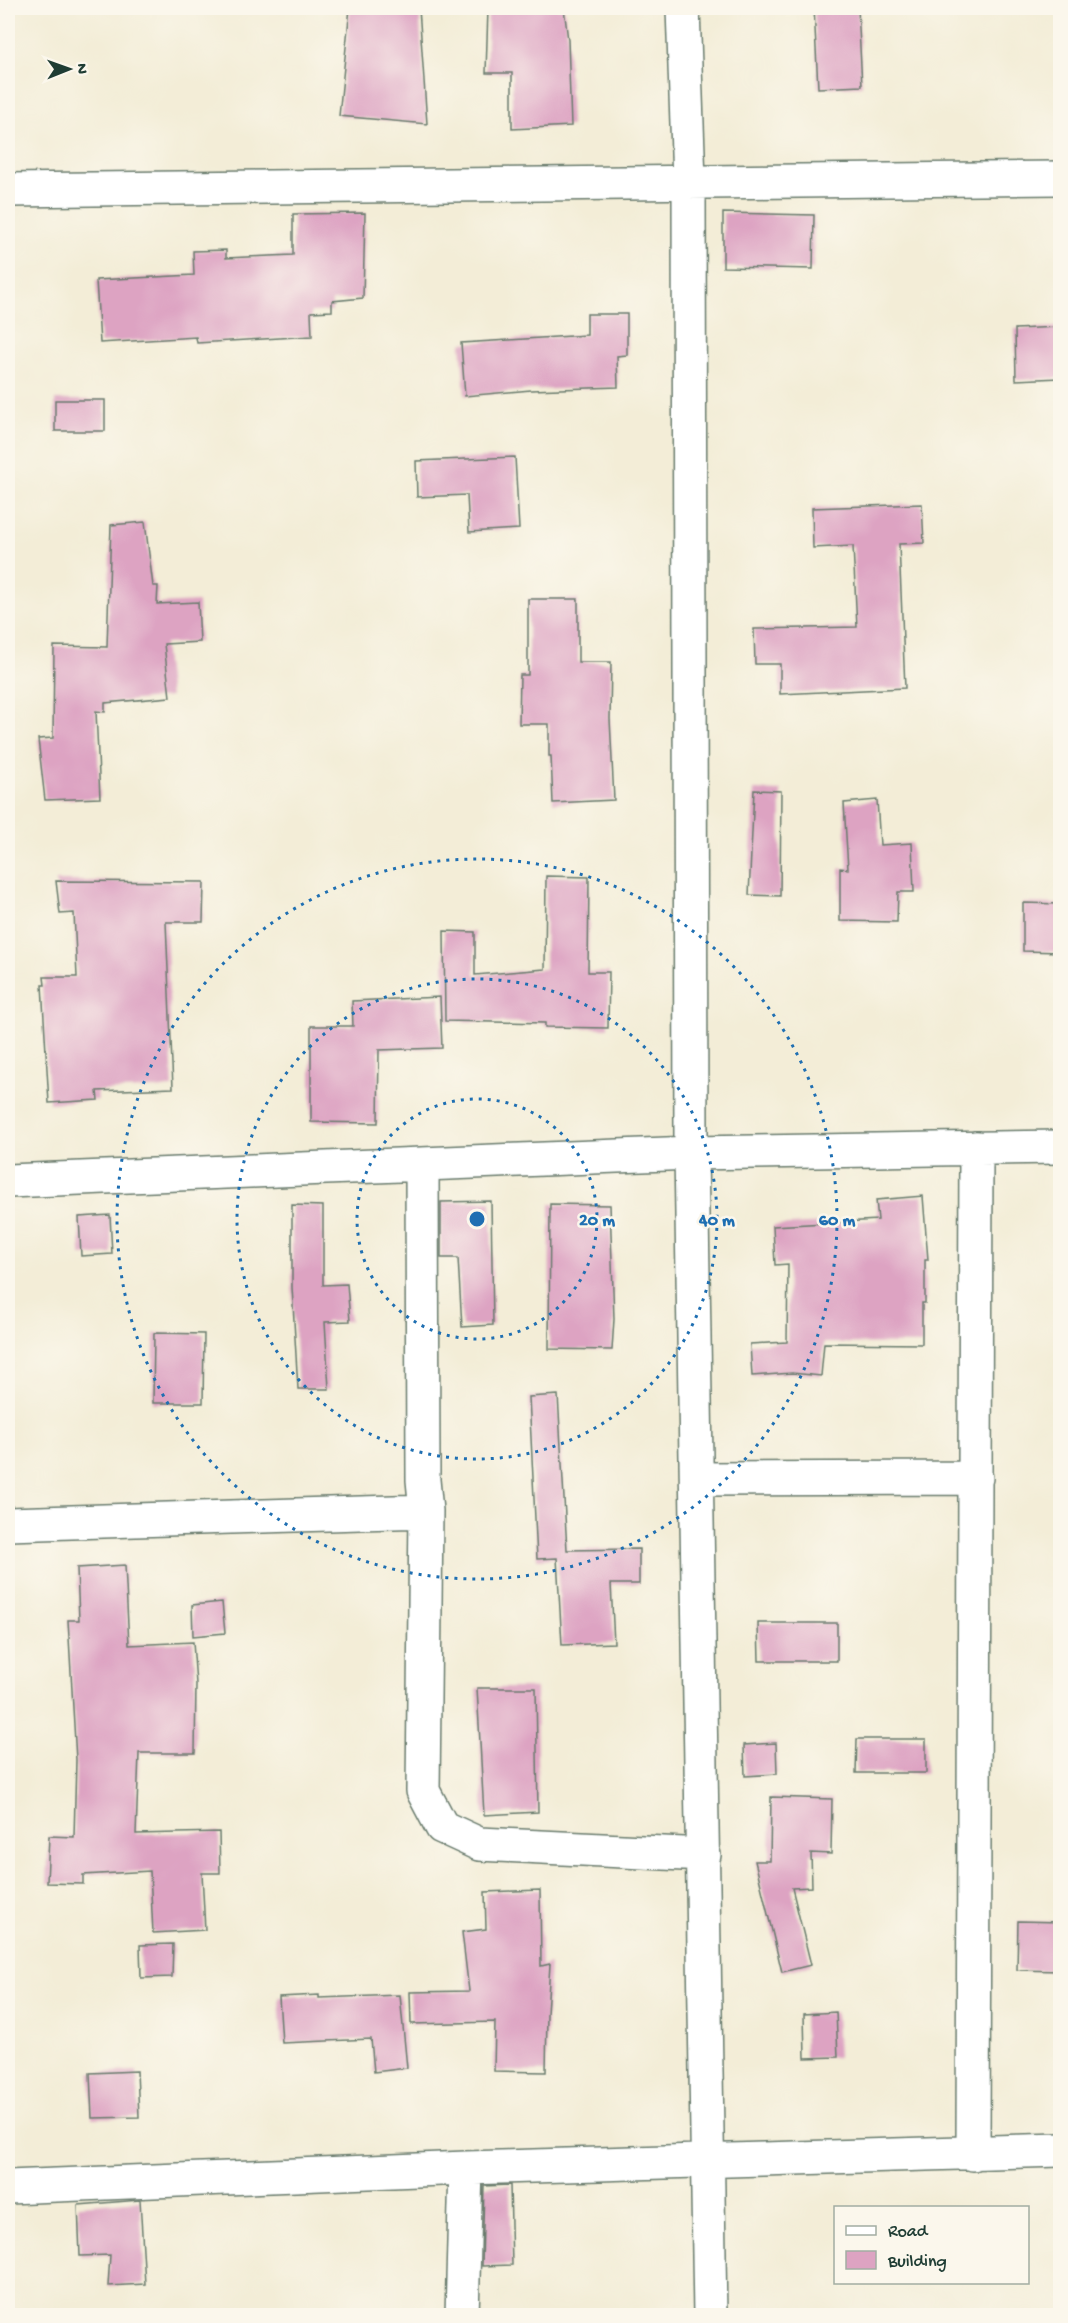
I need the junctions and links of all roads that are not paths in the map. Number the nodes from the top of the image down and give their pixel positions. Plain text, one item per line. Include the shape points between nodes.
1 (682, 8) edge
2 (1060, 177) edge
3 (689, 182) junction
4 (8, 190) edge
5 (1060, 1147) edge
6 (976, 1148) junction
7 (691, 1153) junction
8 (422, 1164) junction
9 (8, 1181) edge
10 (975, 1478) junction
11 (697, 1479) junction
12 (426, 1511) junction
13 (8, 1524) edge
14 (704, 1855) junction
15 (1060, 2150) edge
16 (973, 2154) junction
17 (709, 2162) junction
18 (466, 2168) junction
19 (8, 2187) edge
20 (462, 2316) edge
21 (710, 2316) edge

1 - 3 street
2 - 3 street
3 - 4 street
3 - 7 street
5 - 6 street
6 - 7 street
6 - 10 street
7 - 8 street
7 - 11 street
8 - 9 street
8 - 12 street
10 - 11 street
10 - 16 street
11 - 14 street
12 - 13 street
12 - 14 street via 423,1791 442,1827 479,1844
14 - 17 street
15 - 16 street
16 - 17 street
17 - 18 street
17 - 21 street
18 - 19 street
18 - 20 street

